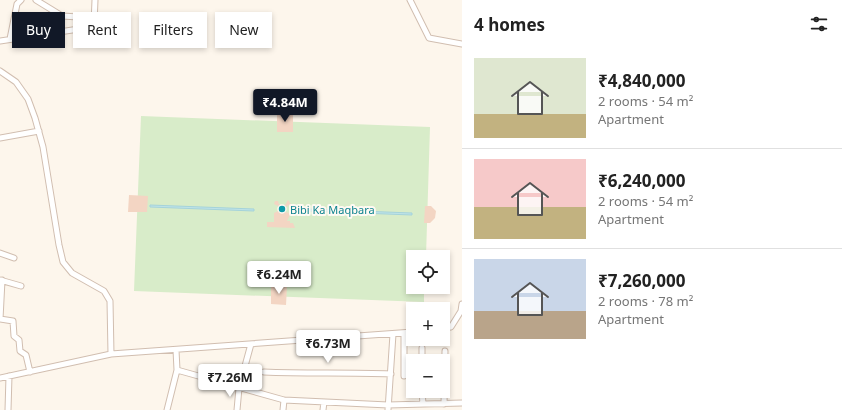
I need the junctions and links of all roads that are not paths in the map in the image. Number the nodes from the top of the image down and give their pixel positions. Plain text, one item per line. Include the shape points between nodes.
1 (21, 0) edge
2 (36, 0) edge
3 (95, 0) edge
4 (410, 0) edge
5 (95, 12) edge
6 (73, 17) edge
7 (73, 30) edge
8 (10, 39) junction
9 (0, 41) edge
10 (462, 44) edge
11 (0, 71) edge
12 (39, 131) junction
13 (0, 138) edge
14 (0, 253) edge
15 (14, 258) dead end
16 (1, 280) edge
17 (21, 286) dead end
18 (462, 304) edge
19 (450, 328) edge
20 (404, 333) joint
21 (393, 334) junction
22 (251, 344) junction
23 (422, 348) dead end
24 (176, 350) junction
25 (444, 351) dead end
26 (110, 354) junction
27 (422, 354) edge
28 (177, 370) junction
29 (30, 372) junction
30 (264, 372) dead end
31 (390, 374) junction
32 (9, 376) junction
33 (404, 376) dead end
34 (0, 378) edge
35 (239, 388) junction
36 (423, 398) edge
37 (284, 400) junction
38 (324, 402) junction
39 (462, 403) edge
40 (423, 404) junction
41 (437, 404) junction
42 (444, 404) junction
43 (388, 407) edge
44 (406, 407) edge
45 (8, 410) edge
46 (167, 410) edge
47 (237, 410) edge
48 (283, 410) edge
49 (324, 410) edge
50 (437, 410) edge

1 - 8 street
2 - 6 street via 62,16
3 - 5 street
4 - 10 street via 429,38
7 - 8 street
8 - 9 street
11 - 12 street via 16,82 28,98
12 - 13 street
12 - 26 street via 63,262 72,273 104,292 110,300
14 - 15 street
16 - 17 street
16 - 29 street via 0,319 13,321 14,336 19,340 20,351 26,355
18 - 19 street via 462,311
20 - 21 street
20 - 33 street
21 - 22 street
21 - 31 street
22 - 24 street
22 - 35 street
23 - 27 street
24 - 26 street
24 - 28 street
25 - 42 street
26 - 29 street
28 - 35 street
28 - 46 street
29 - 32 street
30 - 31 street
31 - 43 street
32 - 34 street
32 - 45 street
35 - 37 street
35 - 47 street
36 - 40 street
37 - 38 street
37 - 48 street
38 - 43 street
38 - 49 street
39 - 42 street
40 - 41 street
40 - 44 street
41 - 42 street
41 - 50 street
43 - 44 street

